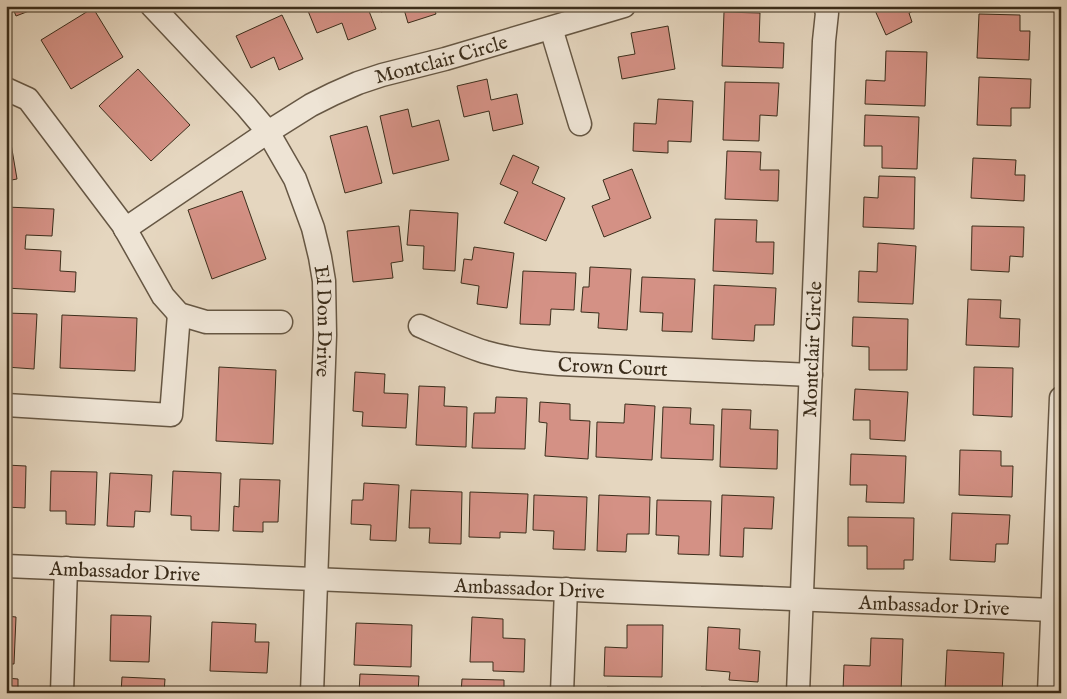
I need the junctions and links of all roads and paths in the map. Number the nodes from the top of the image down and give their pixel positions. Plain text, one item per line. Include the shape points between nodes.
1 (152, 6) edge
2 (624, 6) edge
3 (825, 6) edge
4 (552, 28) junction
5 (6, 88) edge
6 (580, 124) dead end
7 (268, 132) junction
8 (126, 230) junction
9 (179, 314) junction
10 (281, 322) dead end
11 (420, 326) dead end
12 (811, 375) junction
13 (1061, 398) edge
14 (6, 405) edge
15 (1059, 481) edge
16 (6, 566) edge
17 (66, 568) junction
18 (316, 579) junction
19 (566, 589) junction
20 (801, 599) junction
21 (1052, 610) junction
22 (62, 693) edge
23 (312, 693) edge
24 (562, 693) edge
25 (798, 693) edge
26 (1049, 693) edge

1 - 7 street, El Don Drive
2 - 4 street, Montclair Circle
3 - 12 street, Montclair Circle
4 - 6 street
4 - 7 street, Montclair Circle via 358,83 311,105
5 - 8 street via 28,99
7 - 8 street, Montclair Circle
7 - 18 street, El Don Drive via 295,179 304,202 324,281
8 - 9 street via 163,296
9 - 10 street via 206,322
9 - 14 street via 172,415
11 - 12 street, Crown Court via 464,345 532,362
12 - 20 street, Montclair Circle
13 - 15 street
15 - 21 street
16 - 17 street, Ambassador Drive
17 - 18 street, Ambassador Drive
17 - 22 street
18 - 19 street, Ambassador Drive
18 - 23 street, El Don Drive
19 - 20 street, Ambassador Drive
19 - 24 street
20 - 21 street, Ambassador Drive
20 - 25 street, Montclair Circle
21 - 26 street

